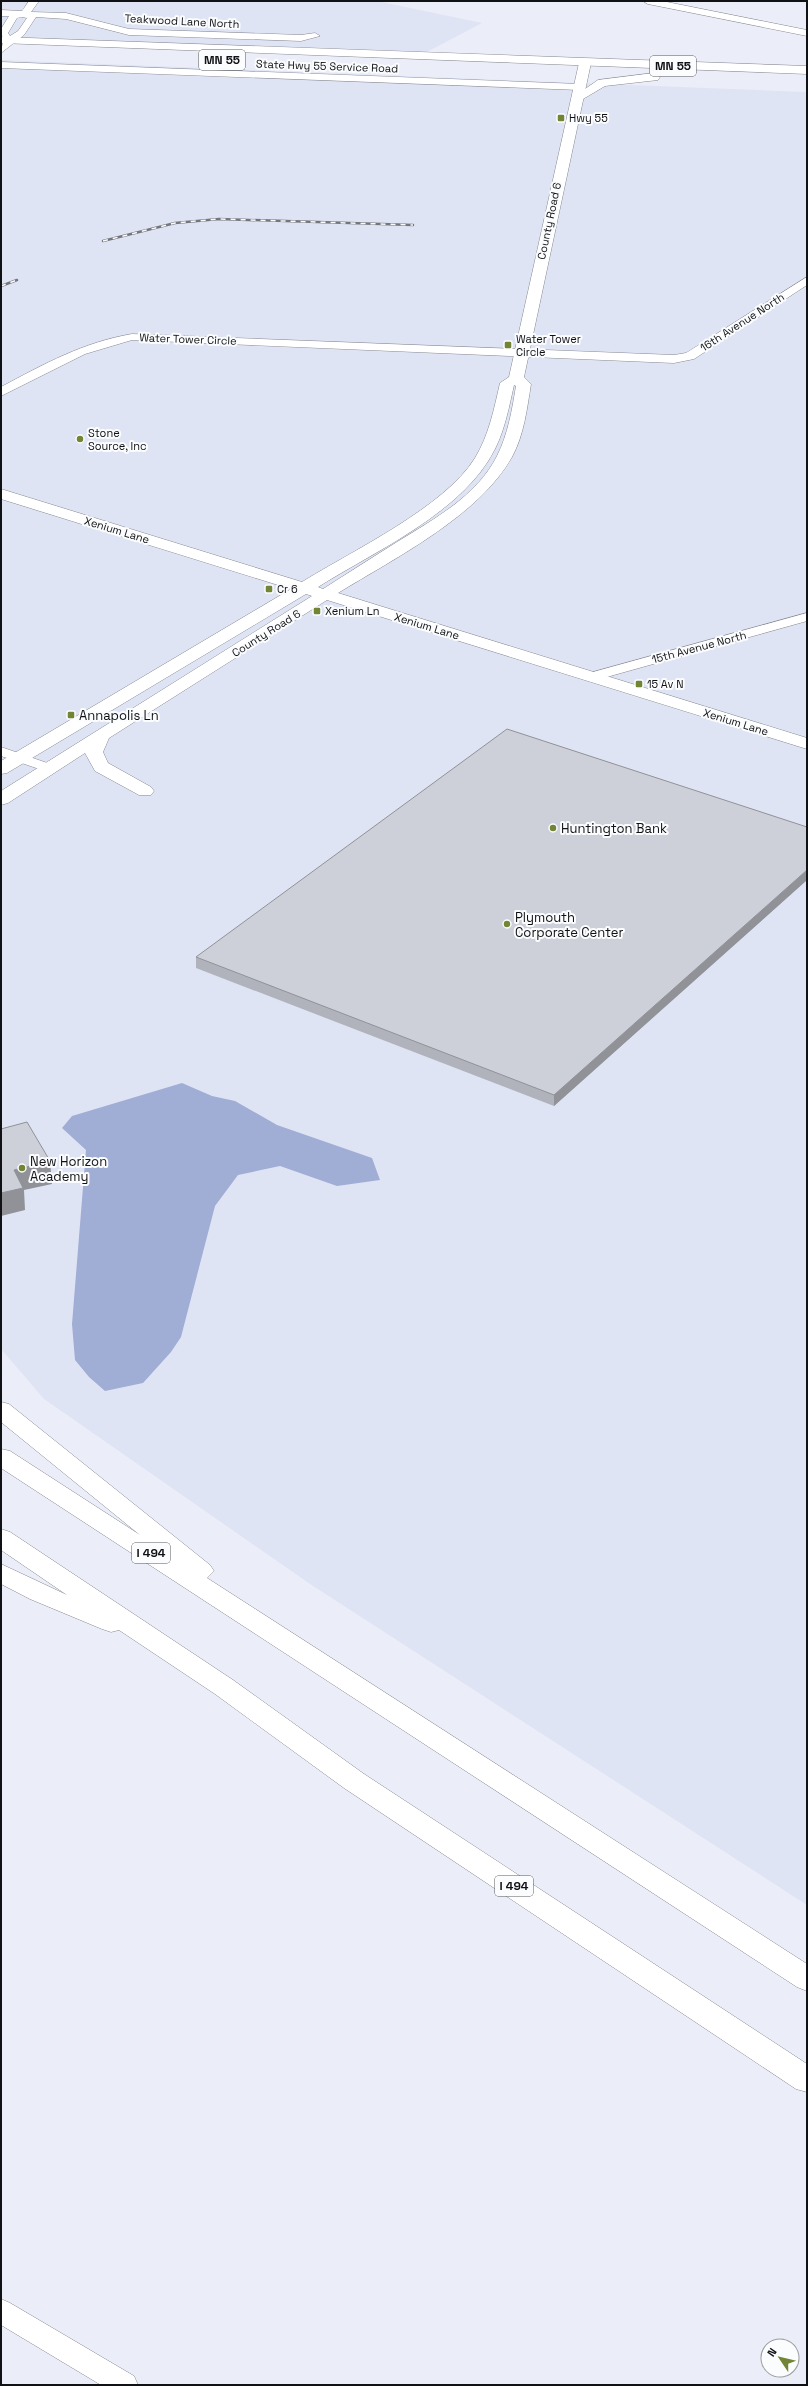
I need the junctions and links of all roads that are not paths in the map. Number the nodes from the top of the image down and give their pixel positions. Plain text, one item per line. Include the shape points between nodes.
1 (34, 1) edge
2 (648, 1) edge
3 (1, 13) edge
4 (25, 13) junction
5 (807, 33) edge
6 (315, 36) dead end
7 (3, 46) edge
8 (1, 64) edge
9 (583, 68) junction
10 (807, 70) edge
11 (665, 76) junction
12 (807, 81) edge
13 (579, 93) junction
14 (807, 280) edge
15 (520, 354) junction
16 (674, 359) joint
17 (516, 379) junction
18 (1, 392) edge
19 (1, 494) edge
20 (306, 588) junction
21 (327, 595) junction
22 (807, 618) edge
23 (590, 676) junction
24 (102, 735) junction
25 (807, 744) edge
26 (1, 751) edge
27 (19, 758) junction
28 (48, 768) junction
29 (1, 770) edge
30 (145, 791) dead end
31 (1, 799) edge
32 (1, 1410) edge
33 (1, 1457) edge
34 (1, 1538) edge
35 (1, 1573) edge
36 (159, 1644) junction
37 (300, 1650) junction
38 (807, 1979) edge
39 (807, 2080) edge
40 (1, 2311) edge
41 (125, 2385) edge

1 - 4 street
2 - 5 street
3 - 4 street, Teakwood Lane North
4 - 6 street, Teakwood Lane North via 80,18 115,29 140,32 302,38
4 - 7 street via 14,16 3,33
4 - 7 street via 32,17 21,33
7 - 9 main road, MN 55
8 - 13 street, State Hwy 55 Service Road
9 - 10 main road, MN 55
9 - 11 main road, MN 55
9 - 13 main road, County Road 6
11 - 12 main road, MN 55
11 - 13 main road via 602,83
13 - 15 main road, County Road 6
14 - 16 street, 16th Avenue North via 690,356
15 - 16 street, Water Tower Circle
15 - 17 main road, County Road 6
15 - 18 street, Water Tower Circle via 132,338 106,341 85,349
17 - 20 main road, County Road 6 via 507,384 496,431 488,450 454,491 426,513
17 - 21 main road, County Road 6 via 524,384 520,415 511,447 499,469 454,513
19 - 20 main road, Xenium Lane
20 - 21 main road, Xenium Lane
20 - 27 main road, County Road 6
21 - 23 main road, Xenium Lane
21 - 24 main road, County Road 6
22 - 23 street, 15th Avenue North
23 - 25 main road, Xenium Lane
24 - 28 main road, County Road 6
24 - 30 main road via 94,752 97,762 101,767
26 - 27 street
27 - 28 street
27 - 29 main road, County Road 6
28 - 31 main road, County Road 6
32 - 37 main road
33 - 37 main road, I 494
34 - 36 main road, I 494
35 - 36 main road via 39,1593
36 - 39 main road, I 494 via 224,1687 354,1781
37 - 38 main road, I 494
40 - 41 street

